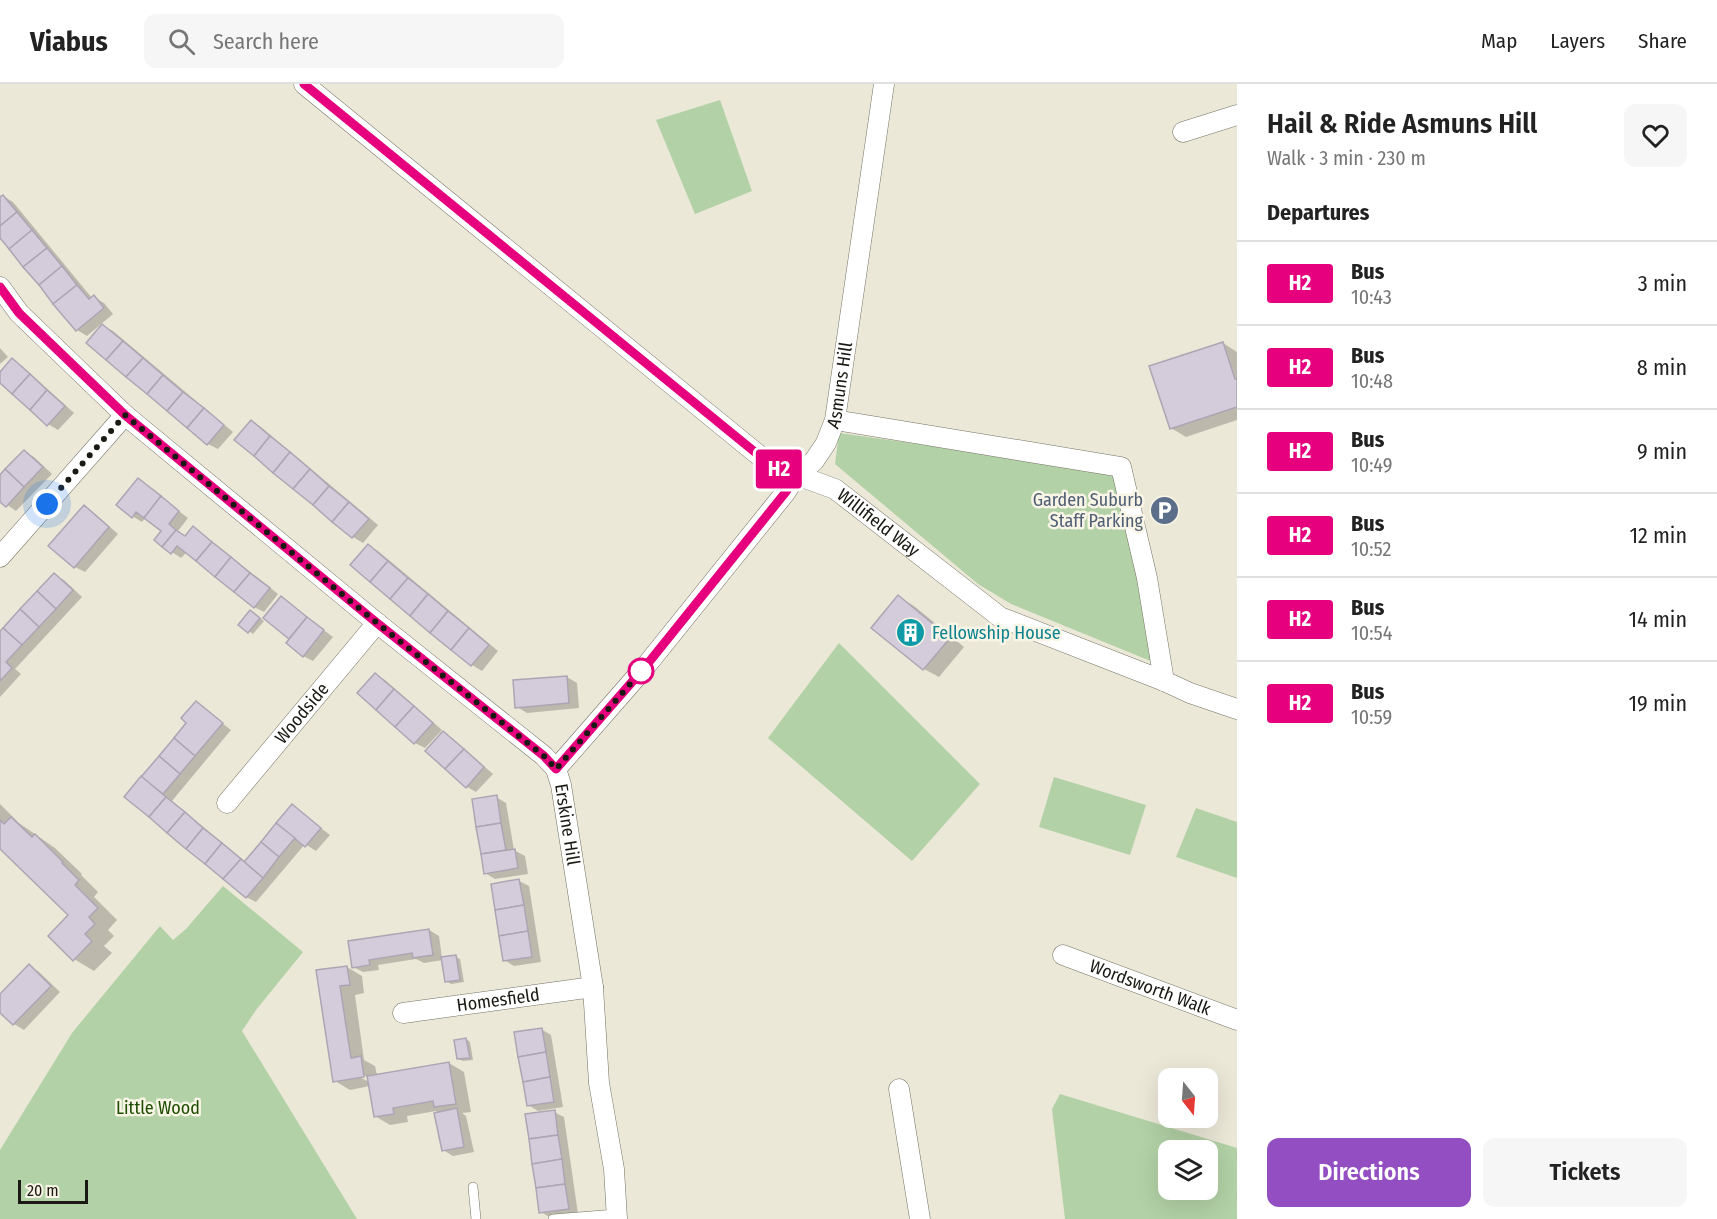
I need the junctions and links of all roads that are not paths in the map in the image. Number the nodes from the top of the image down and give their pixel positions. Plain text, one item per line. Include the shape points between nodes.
1 (304, 84) edge
2 (884, 84) edge
3 (1237, 115) edge
4 (1183, 132) dead end
5 (0, 287) edge
6 (125, 415) junction
7 (835, 420) junction
8 (797, 475) junction
9 (0, 557) edge
10 (377, 623) junction
11 (1164, 681) junction
12 (1237, 709) edge
13 (556, 769) junction
14 (227, 803) dead end
15 (1063, 955) dead end
16 (593, 987) junction
17 (403, 1013) dead end
18 (1237, 1020) edge
19 (899, 1089) dead end
20 (473, 1186) dead end
21 (616, 1217) edge
22 (477, 1219) edge
23 (553, 1219) edge
24 (920, 1219) edge

1 - 8 street, Willifield Way via 772,466
2 - 7 street, Asmuns Hill
3 - 4 street
5 - 6 street, Erskine Hill via 19,313
6 - 9 street
6 - 10 street, Erskine Hill
7 - 8 street, Asmuns Hill via 814,461
7 - 11 street via 1121,467 1147,578
8 - 11 street, Willifield Way via 835,489 1000,616
8 - 13 street, Asmuns Hill via 645,667
10 - 13 street, Erskine Hill
10 - 14 street, Woodside
11 - 12 street, Willifield Way
13 - 16 street, Erskine Hill
15 - 18 street, Wordsworth Walk
16 - 17 street, Homesfield
16 - 21 street, Erskine Hill via 598,1083 614,1169
19 - 24 street
20 - 22 lane
21 - 23 lane

